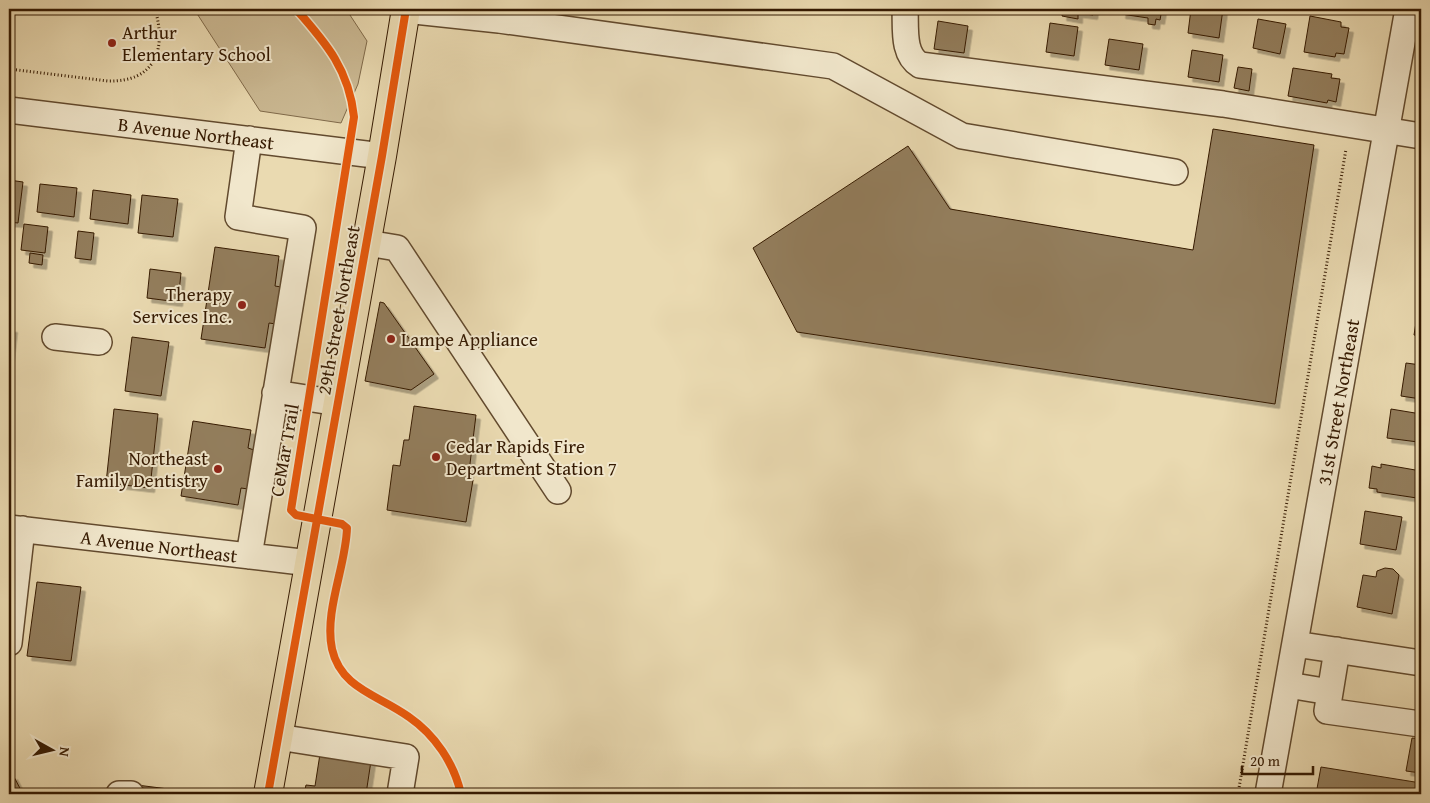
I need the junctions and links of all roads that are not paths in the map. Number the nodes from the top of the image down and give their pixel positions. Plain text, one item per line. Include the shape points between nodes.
1 (406, 9) edge
2 (905, 9) edge
3 (1408, 9) edge
4 (9, 110) edge
5 (1386, 131) junction
6 (1421, 136) edge
7 (250, 139) junction
8 (382, 156) junction
9 (1175, 172) dead end
10 (367, 243) junction
11 (55, 337) dead end
12 (99, 342) dead end
13 (275, 393) junction
14 (338, 403) junction
15 (558, 490) dead end
16 (24, 525) edge
17 (249, 556) junction
18 (310, 563) junction
19 (9, 643) edge
20 (1295, 644) junction
21 (1337, 650) junction
22 (1421, 663) edge
23 (1288, 685) junction
24 (1330, 692) junction
25 (1420, 724) dead end
26 (278, 737) junction
27 (119, 794) edge
28 (132, 794) edge
29 (268, 794) edge
30 (400, 794) edge
31 (1268, 794) edge

1 - 8 main road, 29th Street Northeast
1 - 9 street via 833,66 962,136
2 - 5 street via 909,51 920,65 1223,104
3 - 5 street, 31st Street Northeast
4 - 7 street, B Avenue Northeast
5 - 6 street
5 - 20 street, 31st Street Northeast
7 - 8 street, B Avenue Northeast
7 - 13 street via 238,217 302,228
8 - 10 main road, 29th Street Northeast
10 - 14 main road, 29th Street Northeast
10 - 15 street via 397,248
11 - 12 street
13 - 14 street
13 - 17 street
14 - 18 main road, 29th Street Northeast
16 - 17 street, A Avenue Northeast via 75,527
16 - 19 street
17 - 18 street, A Avenue Northeast
18 - 26 main road, 29th Street Northeast
20 - 21 street
20 - 23 street, 31st Street Northeast
21 - 22 street
21 - 24 street
23 - 24 street
23 - 31 street, 31st Street Northeast
24 - 25 street via 1327,711
26 - 29 main road, 29th Street Northeast
26 - 30 street via 406,757
27 - 28 street

